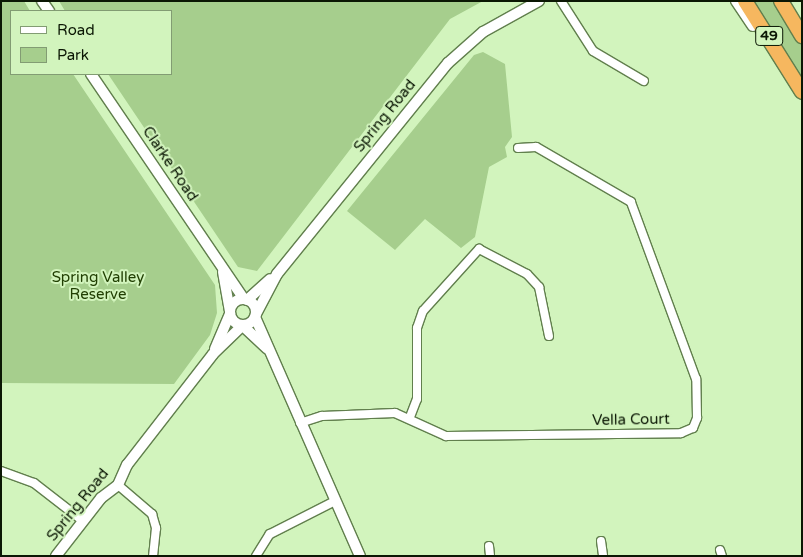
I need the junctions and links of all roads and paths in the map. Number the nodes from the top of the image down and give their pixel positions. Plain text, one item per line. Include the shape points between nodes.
1 (539, 1) edge
2 (562, 1) edge
3 (736, 1) edge
4 (746, 1) edge
5 (781, 1) edge
6 (802, 36) edge
7 (790, 71) junction
8 (92, 75) edge
9 (644, 81) dead end
10 (802, 92) edge
11 (518, 148) dead end
12 (223, 271) junction
13 (277, 274) junction
14 (245, 300) junction
15 (230, 311) junction
16 (256, 316) junction
17 (243, 326) junction
18 (549, 336) dead end
19 (267, 348) junction
20 (213, 354) junction
21 (410, 417) junction
22 (300, 422) junction
23 (1, 472) edge
24 (118, 486) junction
25 (335, 501) junction
26 (83, 521) junction
27 (601, 541) dead end
28 (489, 546) dead end
29 (56, 556) edge
30 (153, 556) edge
31 (256, 556) edge
32 (360, 556) edge
33 (490, 556) edge
34 (603, 556) edge

1 - 13 main road, Spring Road via 483,32 448,63
2 - 9 street via 593,52
3 - 7 main road
4 - 7 highway, 49
5 - 6 highway, 49
7 - 10 highway, 49
8 - 12 main road, Clarke Road
11 - 21 street, Vella Court via 536,147 631,202 696,379 698,418 693,428 681,433 446,436 430,432
12 - 14 main road, Clarke Road
12 - 15 main road, Clarke Road
13 - 14 main road, Spring Road
13 - 16 main road, Spring Road
14 - 15 main road, Spring Road
14 - 16 main road, Clarke Road
15 - 17 main road
15 - 20 main road, Spring Road
16 - 17 main road, Spring Road
16 - 19 main road
17 - 19 main road
17 - 20 main road, Spring Road
18 - 21 street via 539,287 527,274 479,249 422,311 417,328 417,399
19 - 22 main road
20 - 24 main road, Spring Road via 125,469
21 - 22 street, Vella Court via 395,413 332,415
22 - 25 main road
23 - 26 street via 34,483
24 - 26 main road, Spring Road
24 - 30 street via 152,514 156,528
25 - 31 street via 270,534
25 - 32 main road
26 - 29 main road, Spring Road
27 - 34 street
28 - 33 street

